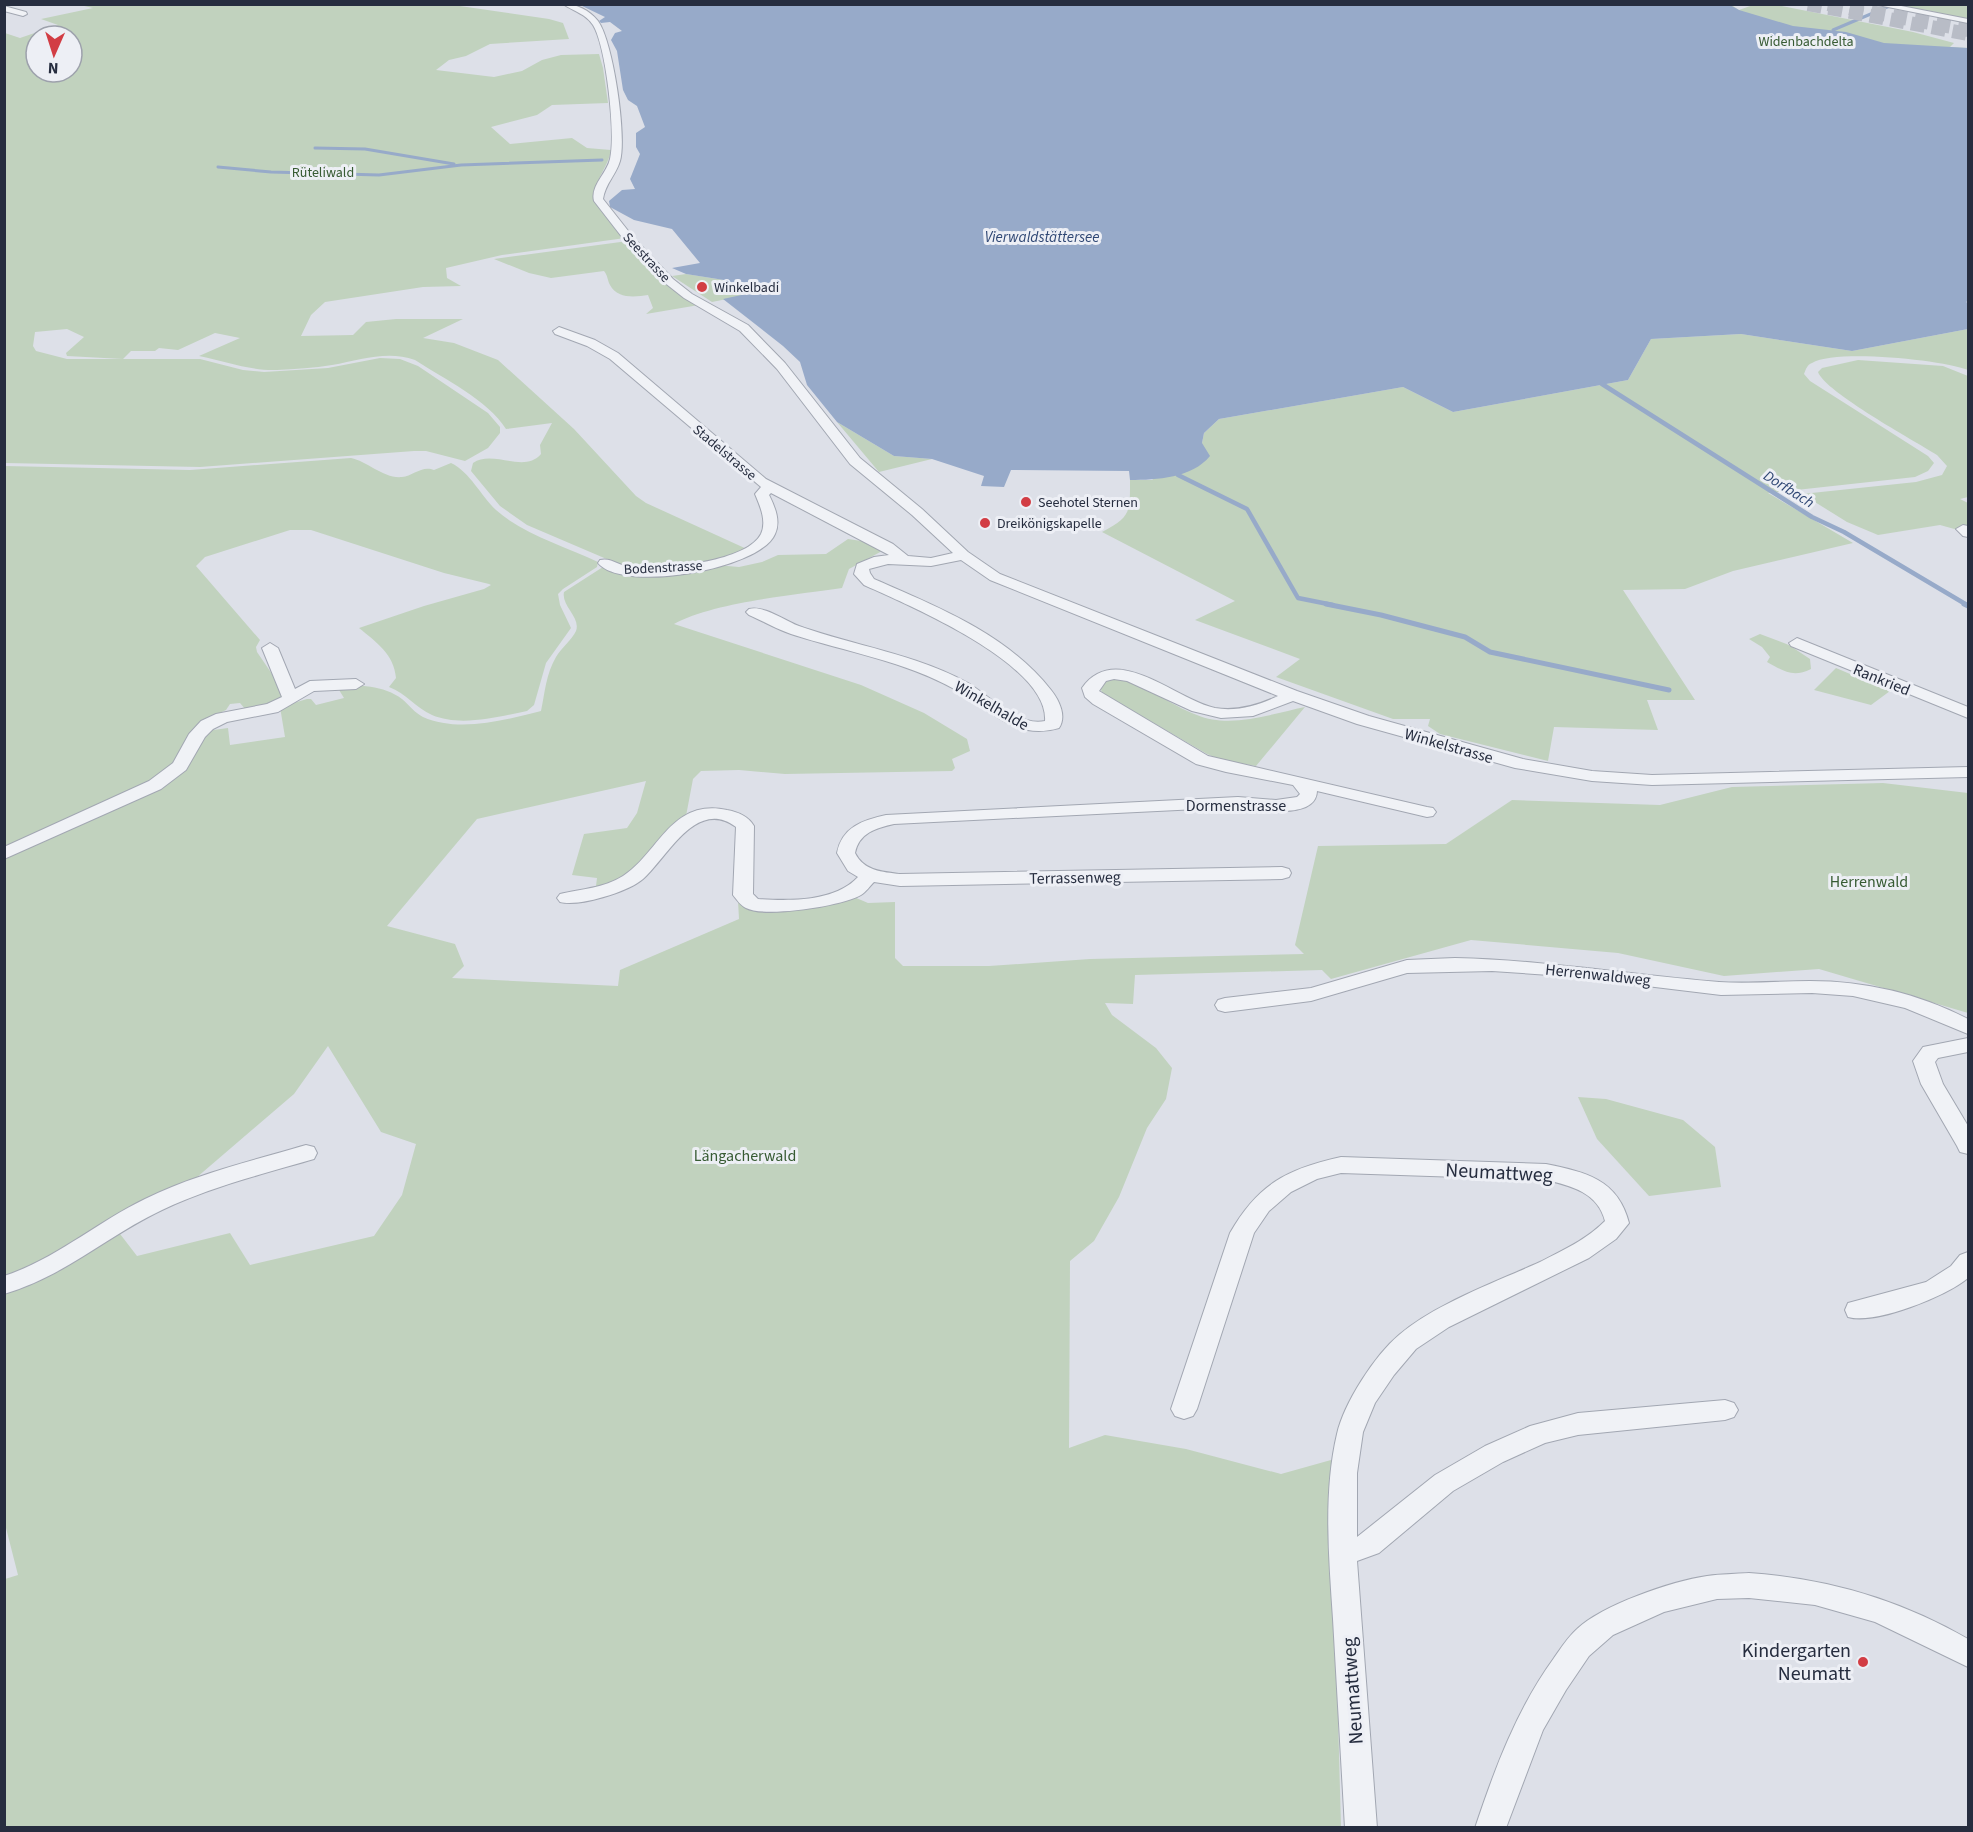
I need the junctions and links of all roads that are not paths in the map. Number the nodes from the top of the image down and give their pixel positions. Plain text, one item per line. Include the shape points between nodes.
1 (566, 4) edge
2 (1877, 5) edge
3 (4, 8) edge
4 (23, 14) dead end
5 (1968, 21) edge
6 (558, 331) dead end
7 (770, 486) junction
8 (963, 555) junction
9 (902, 558) junction
10 (605, 563) dead end
11 (754, 612) dead end
12 (1797, 643) dead end
13 (270, 648) dead end
14 (356, 684) dead end
15 (1291, 695) junction
16 (291, 699) junction
17 (1968, 713) edge
18 (1968, 772) edge
19 (1299, 781) junction
20 (1427, 812) dead end
21 (4, 854) edge
22 (1282, 873) dead end
23 (869, 876) junction
24 (567, 898) dead end
25 (1225, 1005) dead end
26 (1968, 1027) edge
27 (1968, 1045) edge
28 (1968, 1146) edge
29 (306, 1153) dead end
30 (1968, 1261) edge
31 (4, 1285) edge
32 (1857, 1310) dead end
33 (1184, 1409) dead end
34 (1725, 1410) dead end
35 (1343, 1554) junction
36 (1968, 1654) edge
37 (1361, 1827) edge
38 (1490, 1827) edge

1 - 8 street, Seestrasse via 592,19 599,29 614,91 615,160 598,199 669,281 744,328 781,366 855,461
2 - 5 street
3 - 4 street
6 - 7 street, Stadelstrasse via 614,356
7 - 9 street, Stadelstrasse
7 - 10 street, Bodenstrasse via 762,494 771,528 765,540 750,551 712,565 687,569 618,570
8 - 9 street, Winkelhalde via 932,562
8 - 15 street, Winkelstrasse via 995,576
9 - 11 street, Winkelhalde via 871,562 862,567 862,574 869,582 962,626 1021,666 1053,705 1053,724 1045,729 1023,726 977,694 931,671 792,629
12 - 17 street, Rankried
13 - 16 street
14 - 16 street via 310,686
15 - 18 street, Winkelstrasse via 1483,755 1592,776 1678,780
15 - 19 street, Dormenstrasse via 1270,706 1228,714 1198,708 1131,677 1103,675 1090,688 1099,700 1202,759
16 - 21 street via 207,725 180,766 155,785
19 - 20 street
19 - 23 street, Dormenstrasse via 1309,792 1307,798 1290,806 1238,802 882,821 855,834 847,846 853,866
22 - 23 street, Terrassenweg via 927,880
23 - 24 street via 852,892 824,900 771,906 752,904 743,894 745,826 728,815 702,815 680,825 634,877 607,889
25 - 26 street, Herrenwaldweg via 1293,999 1418,965 1544,968 1710,988 1856,990 1888,995 1942,1012
27 - 28 street via 1931,1052 1924,1061 1927,1078
29 - 31 street via 177,1194 133,1215 47,1269
30 - 32 street via 1964,1270 1928,1293
33 - 35 street, Neumattweg via 1242,1233 1266,1197 1298,1177 1341,1165 1546,1172 1575,1178 1606,1196 1616,1213 1617,1223 1610,1232 1575,1255 1440,1320 1407,1342 1385,1368 1364,1400 1350,1432 1344,1473
34 - 35 street via 1578,1424 1539,1434 1444,1483 1369,1545
35 - 37 street, Neumattweg
36 - 38 street via 1914,1623 1814,1592 1718,1587 1678,1594 1629,1613 1589,1635 1548,1689 1519,1745

